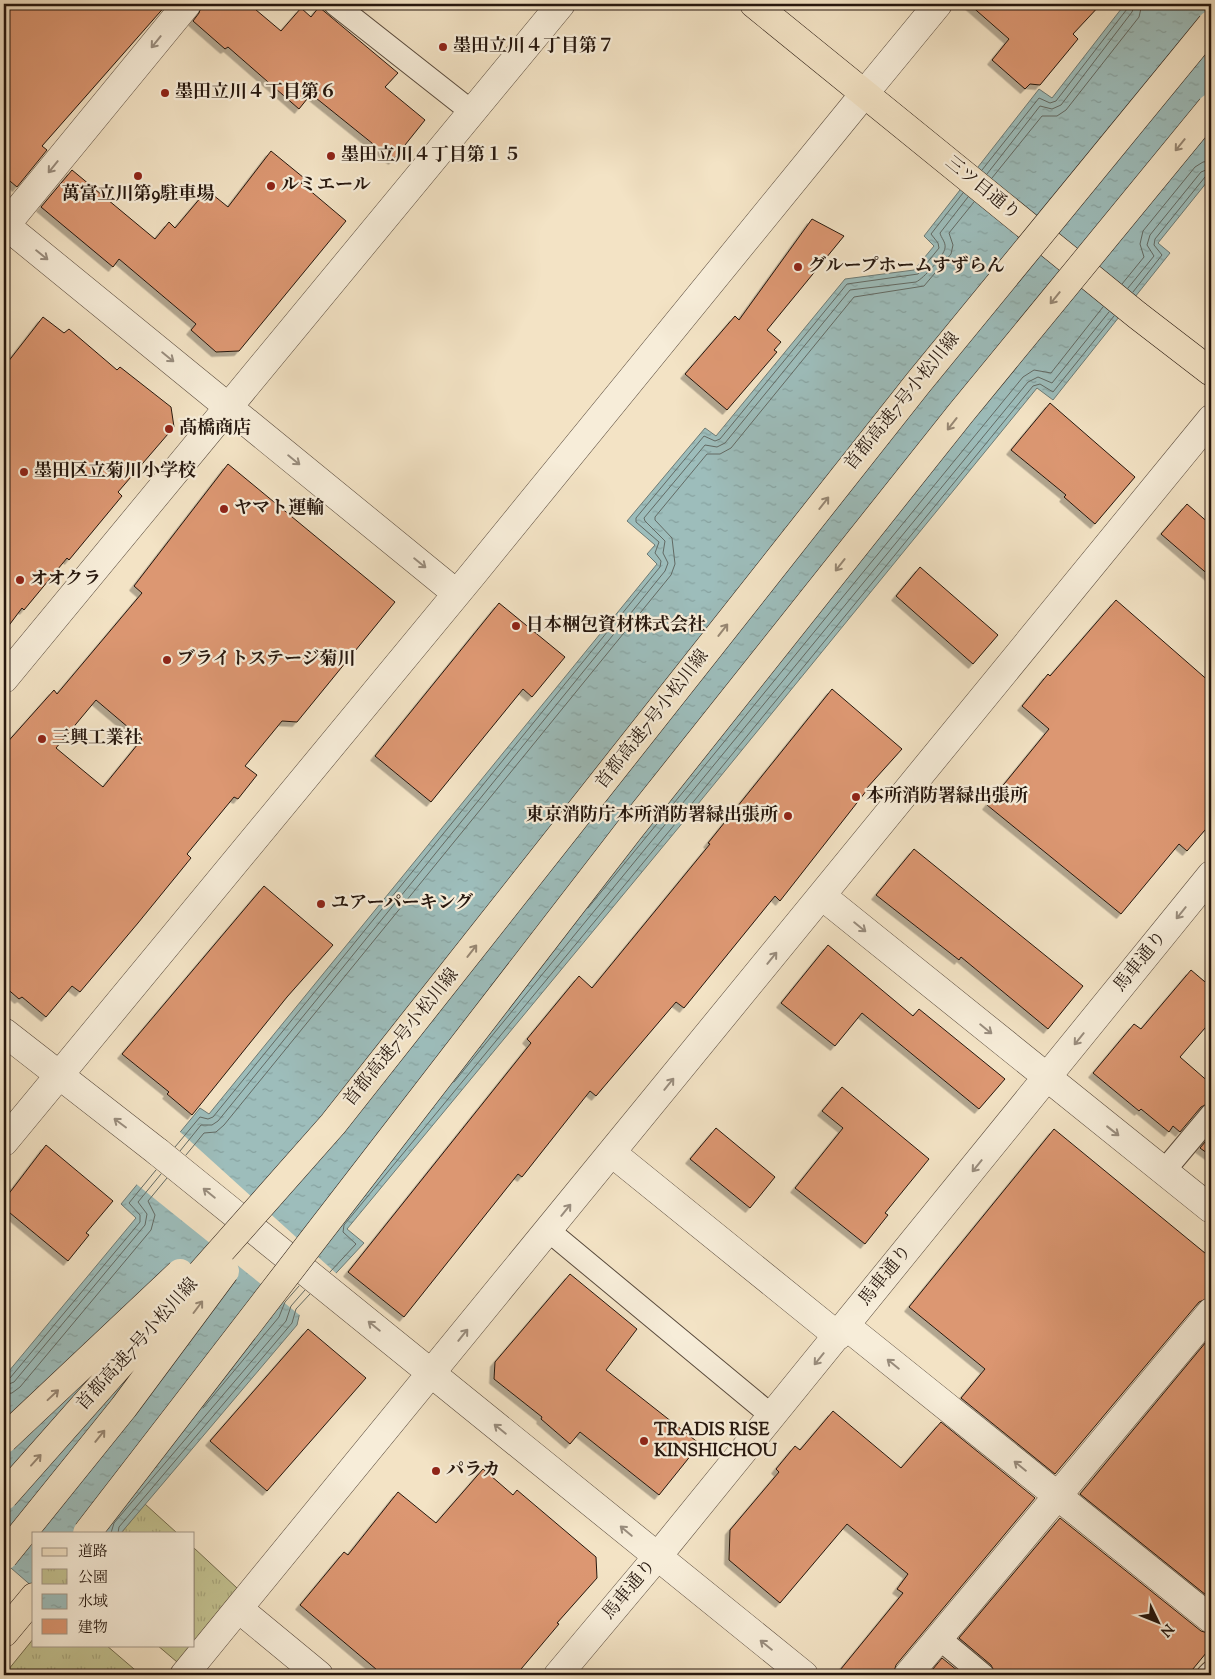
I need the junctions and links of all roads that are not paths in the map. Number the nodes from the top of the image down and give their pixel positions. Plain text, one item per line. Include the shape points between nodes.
1 (187, 4) edge
2 (335, 4) edge
3 (561, 4) edge
4 (754, 4) edge
5 (938, 4) edge
6 (1211, 25) edge
7 (864, 94) junction
8 (1211, 108) edge
9 (472, 112) junction
10 (5, 225) edge
11 (1211, 372) edge
12 (228, 406) junction
13 (1211, 419) edge
14 (456, 593) junction
15 (4, 679) edge
16 (1211, 875) edge
17 (822, 896) junction
18 (4, 1032) edge
19 (58, 1076) junction
20 (1047, 1079) junction
21 (1211, 1114) edge
22 (333, 1124) junction
23 (4, 1142) edge
24 (612, 1153) junction
25 (1164, 1171) junction
26 (1211, 1209) edge
27 (549, 1231) junction
28 (1211, 1312) edge
29 (842, 1331) junction
30 (432, 1373) junction
31 (772, 1416) junction
32 (4, 1439) edge
33 (4, 1496) edge
34 (1058, 1496) junction
35 (88, 1532) edge
36 (4, 1556) edge
37 (657, 1557) junction
38 (32, 1599) edge
39 (239, 1609) junction
40 (1211, 1619) edge
41 (4, 1633) edge
42 (940, 1639) junction
43 (1211, 1672) edge
44 (184, 1675) edge
45 (319, 1675) edge
46 (558, 1675) edge
47 (804, 1675) edge
48 (908, 1675) edge
49 (983, 1675) edge
50 (1208, 1675) edge

1 -> 10 street
2 - 9 lane
3 - 9 street
4 - 7 main road, 三ツ目通り
5 - 7 street
22 -> 6 main road, 首都高速7号小松川線, bridge via 918,383
7 - 11 main road, 三ツ目通り
7 - 14 street
8 -> 35 main road, bridge via 960,414 630,829
9 - 12 street
10 -> 12 street
12 -> 14 street
12 - 15 street
13 - 17 street
14 - 19 street
16 -> 20 street, 馬車通り
17 -> 20 street
24 -> 17 street
18 - 19 street
19 - 23 street
30 -> 19 street, bridge via 158,1152
20 -> 25 street
20 -> 29 street, 馬車通り
21 - 25 lane
32 -> 22 main road, bridge
33 -> 22 main road, 首都高速7号小松川線, bridge
36 -> 22 main road, bridge via 124,1407
27 -> 24 street
24 - 29 street
25 - 26 street
30 -> 27 street
27 - 31 lane
28 - 34 street
29 -> 31 street, 馬車通り
34 -> 29 street
37 -> 30 street
30 - 39 street
31 - 37 street, 馬車通り
34 - 40 street
34 - 42 street
37 - 46 street, 馬車通り
47 -> 37 street
38 - 41 main road
39 - 44 street
39 - 45 street
42 - 48 street
42 - 49 lane
43 - 50 lane

